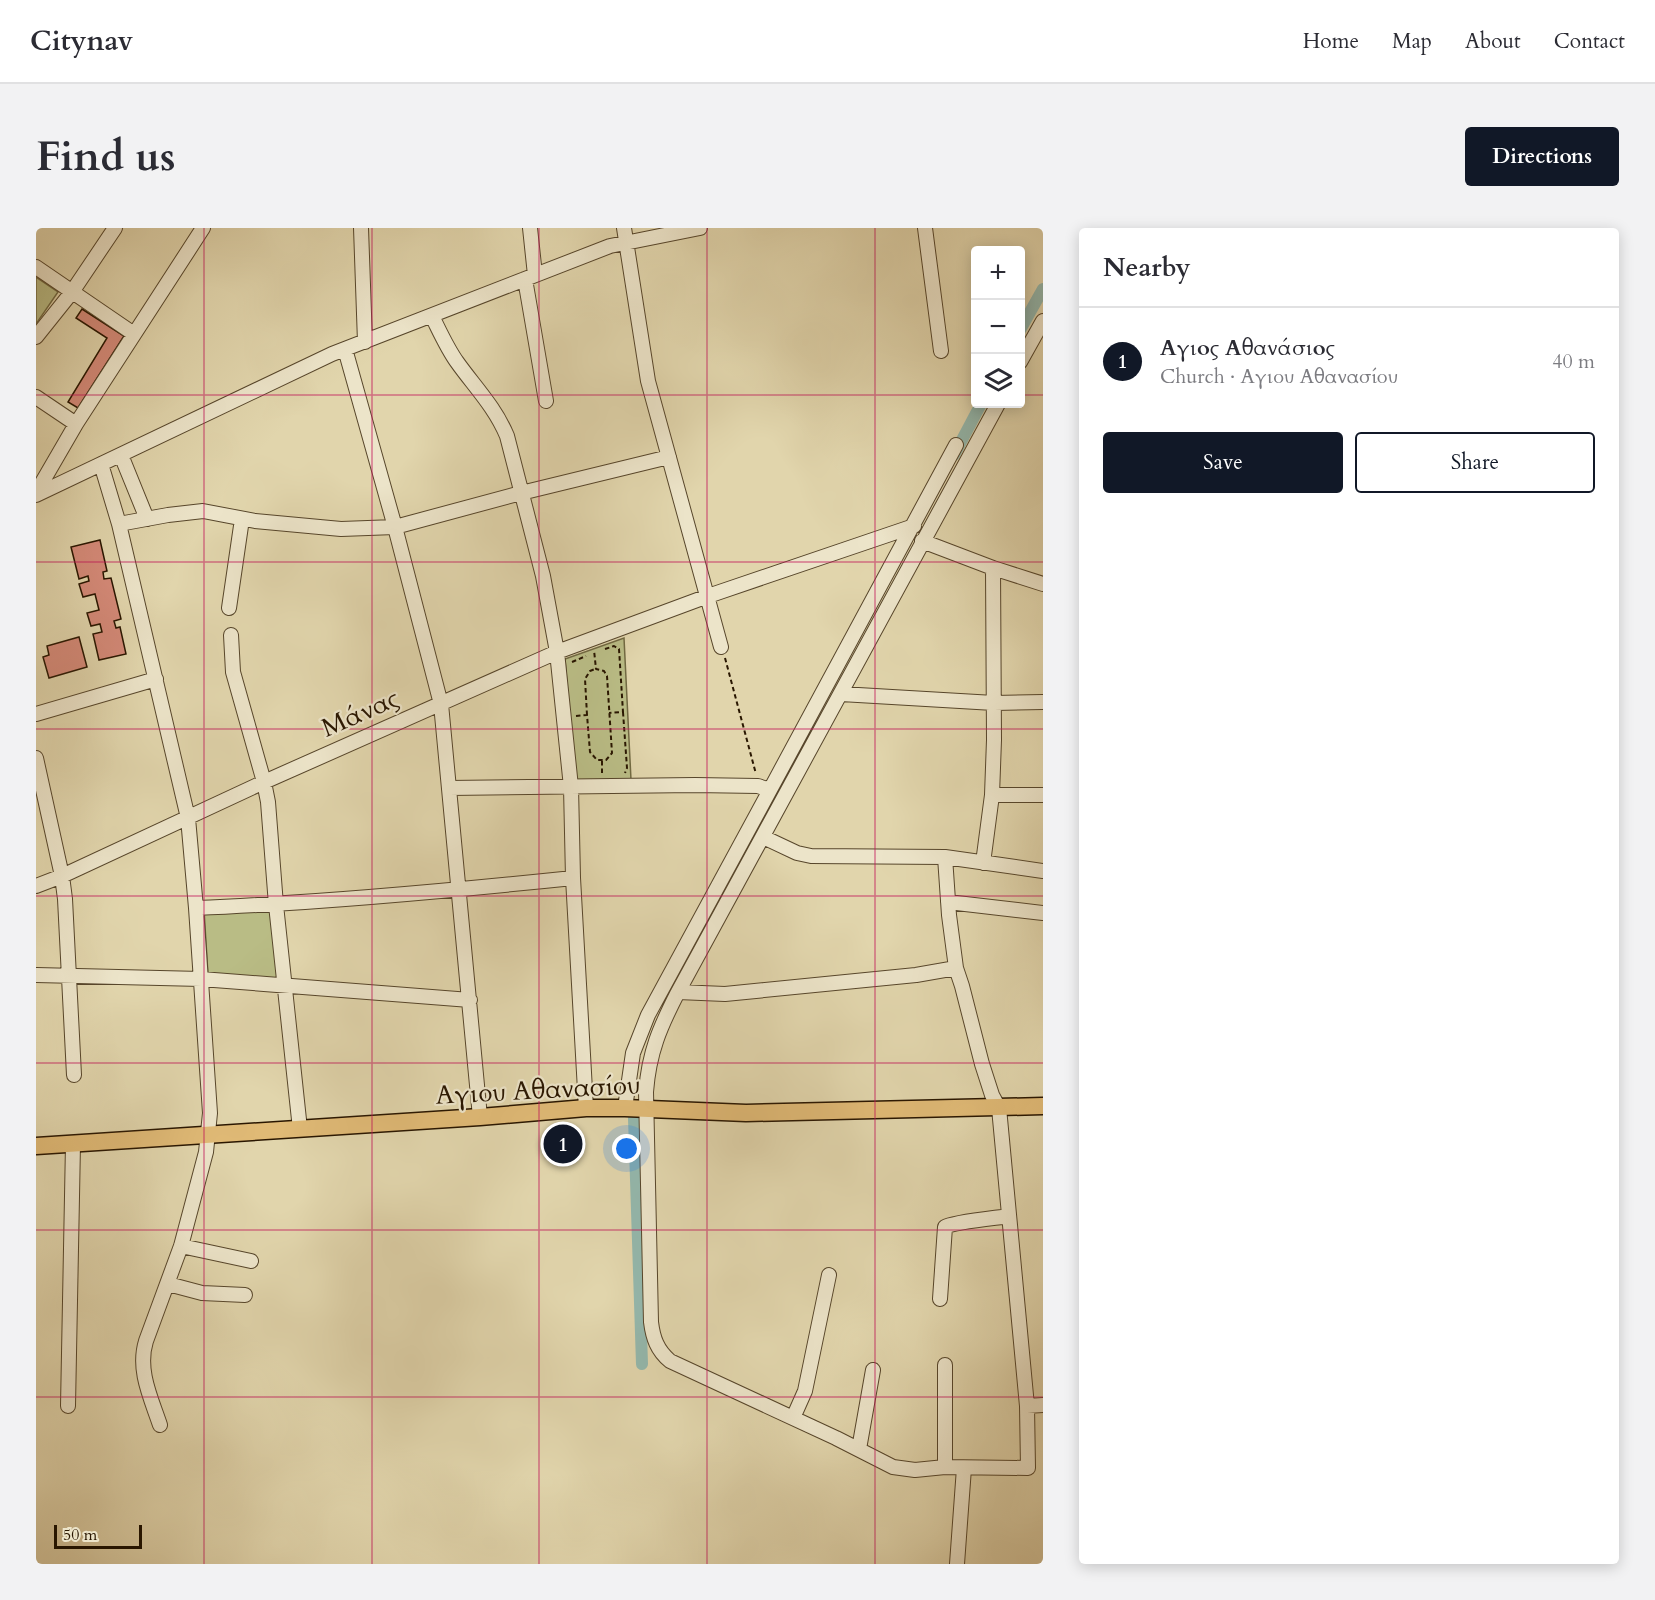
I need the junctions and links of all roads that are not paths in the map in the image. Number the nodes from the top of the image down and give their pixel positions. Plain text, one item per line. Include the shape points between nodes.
1 (115, 228) edge
2 (203, 228) edge
3 (361, 228) edge
4 (530, 228) edge
5 (700, 228) edge
6 (925, 228) edge
7 (624, 235) edge
8 (36, 267) edge
9 (530, 277) junction
10 (72, 292) junction
11 (432, 316) junction
12 (1043, 321) edge
13 (134, 334) junction
14 (36, 337) edge
15 (365, 342) junction
16 (345, 349) junction
17 (941, 351) dead end
18 (1024, 354) edge
19 (36, 397) edge
20 (546, 401) dead end
21 (996, 408) edge
22 (76, 424) junction
23 (956, 445) dead end
24 (121, 454) junction
25 (669, 457) junction
26 (101, 464) junction
27 (520, 493) junction
28 (36, 494) edge
29 (147, 519) junction
30 (242, 519) junction
31 (119, 524) junction
32 (914, 526) junction
33 (395, 527) junction
34 (922, 541) junction
35 (993, 568) junction
36 (1043, 584) edge
37 (708, 596) junction
38 (229, 608) dead end
39 (231, 635) dead end
40 (721, 647) road end
41 (557, 652) junction
42 (156, 679) junction
43 (841, 694) junction
44 (1043, 702) edge
45 (441, 704) junction
46 (994, 704) junction
47 (36, 714) edge
48 (36, 758) edge
49 (264, 782) junction
50 (571, 787) junction
51 (449, 788) junction
52 (764, 788) junction
53 (992, 795) junction
54 (1043, 795) edge
55 (188, 818) junction
56 (763, 837) junction
57 (945, 856) junction
58 (983, 863) junction
59 (1043, 871) edge
60 (62, 876) junction
61 (573, 878) junction
62 (36, 886) edge
63 (459, 890) junction
64 (948, 902) junction
65 (276, 905) junction
66 (196, 908) junction
67 (1043, 912) edge
68 (956, 968) junction
69 (70, 974) junction
70 (36, 975) edge
71 (201, 979) junction
72 (285, 984) junction
73 (678, 992) junction
74 (470, 1000) junction
75 (74, 1074) dead end
76 (1043, 1106) edge
77 (586, 1108) junction
78 (625, 1108) junction
79 (999, 1108) junction
80 (646, 1110) junction
81 (480, 1117) junction
82 (300, 1129) junction
83 (209, 1133) junction
84 (73, 1144) junction
85 (36, 1146) edge
86 (1009, 1216) junction
87 (181, 1246) junction
88 (251, 1261) dead end
89 (829, 1275) dead end
90 (168, 1284) junction
91 (245, 1295) dead end
92 (940, 1299) dead end
93 (945, 1365) dead end
94 (873, 1370) dead end
95 (1043, 1405) edge
96 (68, 1406) dead end
97 (1027, 1406) junction
98 (793, 1418) junction
99 (160, 1425) dead end
100 (859, 1449) junction
101 (945, 1467) junction
102 (964, 1468) junction
103 (1028, 1468) junction
104 (1043, 1469) edge
105 (957, 1564) edge

1 - 10 street
2 - 13 street
3 - 15 street
4 - 9 street
5 - 7 street
6 - 17 street
7 - 9 street
7 - 25 street via 648,381
8 - 10 street
9 - 11 street
9 - 20 street
10 - 13 street
10 - 14 street
11 - 15 street
11 - 27 street via 457,362 502,424
12 - 18 street
13 - 22 street
15 - 16 street
16 - 24 street
16 - 33 street
19 - 22 street
21 - 34 street
22 - 28 street
23 - 32 street
24 - 26 street
24 - 29 street
25 - 27 street
25 - 37 street
26 - 28 street
26 - 31 street
27 - 33 street
27 - 41 street via 543,576
29 - 30 street via 196,511
29 - 31 street
30 - 33 street via 341,529
30 - 38 street
31 - 42 street
32 - 37 street, Μάνας
32 - 52 street
33 - 45 street
34 - 35 street
34 - 43 street
35 - 36 street
35 - 46 street
37 - 40 street
37 - 41 street, Μάνας via 594,646
39 - 49 street via 233,672
41 - 45 street, Μάνας
41 - 50 street
42 - 47 street
42 - 55 street
43 - 46 street
43 - 56 street
44 - 46 street
45 - 49 street, Μάνας
45 - 51 street
46 - 53 street
48 - 60 street
49 - 55 street, Μάνας
49 - 65 street
50 - 51 street
50 - 52 street
50 - 61 street
51 - 63 street
52 - 78 street via 648,1015 633,1053
53 - 54 street
53 - 58 street
55 - 60 street, Μάνας
55 - 66 street
56 - 57 street via 811,856
56 - 73 street
57 - 58 street
57 - 64 street
58 - 59 street
60 - 62 street, Μάνας
60 - 69 street
61 - 63 street
61 - 77 street
63 - 65 street
63 - 74 street
64 - 67 street
64 - 68 street
65 - 66 street
65 - 72 street
66 - 71 street
68 - 73 street via 725,994
68 - 79 street via 982,1064
69 - 70 street
69 - 71 street
69 - 75 street
71 - 72 street
71 - 83 street
72 - 74 street
72 - 82 street
73 - 80 street via 652,1049
74 - 81 street
76 - 79 main road, Αγιου Αθανασίου
77 - 78 main road, Αγιου Αθανασίου
77 - 81 main road, Αγιου Αθανασίου
78 - 80 main road, Αγιου Αθανασίου
79 - 80 main road, Αγιου Αθανασίου via 746,1113
79 - 86 street
80 - 98 street via 651,1322 656,1344 670,1361
81 - 82 main road, Αγιου Αθανασίου
82 - 83 main road, Αγιου Αθανασίου
83 - 84 main road, Αγιου Αθανασίου
83 - 87 street
84 - 85 main road, Αγιου Αθανασίου
84 - 96 street
86 - 92 street via 945,1227
86 - 97 street
87 - 88 street
87 - 90 street
89 - 98 street via 807,1385
90 - 91 street via 202,1293
90 - 99 street via 142,1355
93 - 101 street
94 - 100 street
95 - 97 street
97 - 103 street
98 - 100 street
100 - 101 street via 897,1468
101 - 102 street
102 - 103 street
102 - 105 street
103 - 104 street

